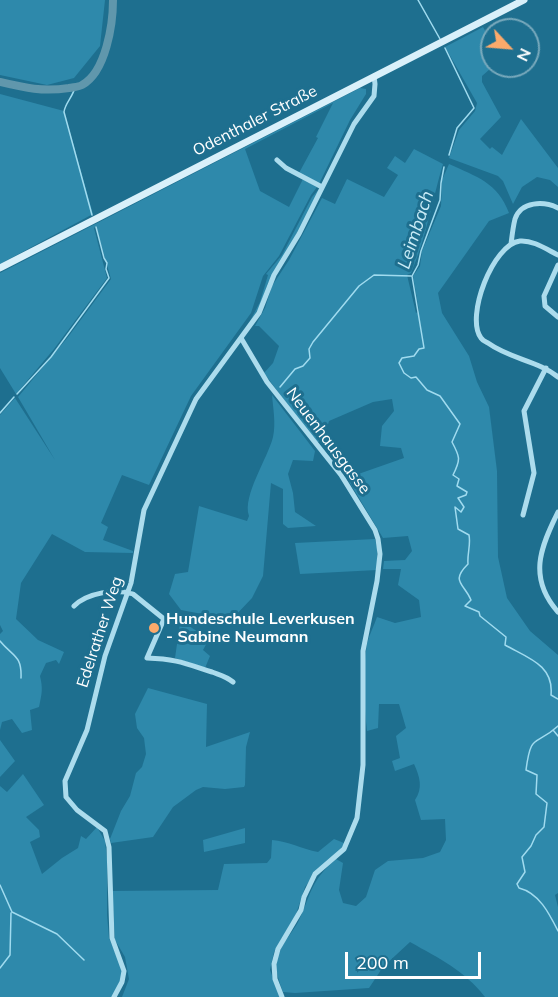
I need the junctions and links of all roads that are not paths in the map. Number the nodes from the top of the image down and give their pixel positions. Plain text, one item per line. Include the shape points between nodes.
1 (524, 0) edge
2 (374, 76) junction
3 (277, 160) dead end
4 (322, 188) junction
5 (558, 208) edge
6 (511, 244) junction
7 (558, 255) edge
8 (558, 265) edge
9 (0, 268) edge
10 (558, 317) edge
11 (241, 338) junction
12 (546, 369) junction
13 (558, 377) edge
14 (558, 512) edge
15 (523, 515) dead end
16 (128, 592) junction
17 (74, 606) dead end
18 (558, 612) edge
19 (233, 682) dead end
20 (114, 997) edge
21 (282, 997) edge

1 - 2 main road, Odenthaler Straße
2 - 4 street, Edelrather Weg via 374,96 354,124
2 - 9 main road, Odenthaler Straße
3 - 4 street
4 - 11 street, Edelrather Weg via 274,276 259,313
5 - 6 street via 547,202 526,206 516,216
6 - 7 street via 530,241
6 - 12 street via 495,260 485,280 476,324 481,338 502,353
8 - 10 street via 544,296 545,306
11 - 16 street, Edelrather Weg via 196,399 148,500
11 - 21 street, Neuenhausgasse via 267,382 341,475 375,530 380,554 363,651 363,765 357,818 344,849 315,874 279,949 274,964
12 - 13 street
12 - 15 street via 524,411 534,473
14 - 18 street via 542,547 539,568 545,592
16 - 17 street via 102,593 79,600
16 - 19 street via 164,619 147,658 184,662
16 - 20 street, Edelrather Weg via 105,656 87,730 65,781 66,797 105,831 109,847 112,938 124,971

